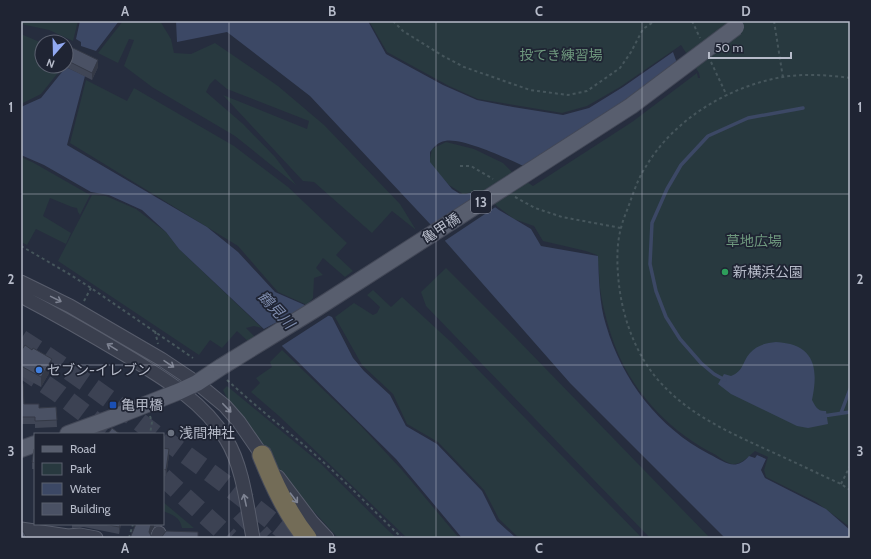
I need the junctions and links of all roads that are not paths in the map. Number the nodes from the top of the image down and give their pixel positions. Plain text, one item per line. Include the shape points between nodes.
1 (740, 24) edge
2 (21, 282) edge
3 (21, 296) edge
4 (197, 383) junction
5 (180, 391) junction
6 (71, 433) edge
7 (34, 444) edge
8 (21, 449) edge
9 (262, 455) junction
10 (21, 529) edge
11 (52, 532) edge
12 (96, 538) edge
13 (253, 538) edge
14 (307, 538) edge
15 (327, 538) edge

1 - 4 main road, 亀甲橋 / 13, bridge via 625,110 317,308 224,374
2 -> 4 street via 70,306
5 -> 3 street via 98,339
4 - 5 main road, 13
4 -> 9 street via 225,406
5 - 6 main road, 13
13 -> 5 street via 240,475 227,440 212,418
7 - 8 main road
9 - 14 highway via 285,506
9 -> 15 street
10 - 11 street
11 - 12 street

